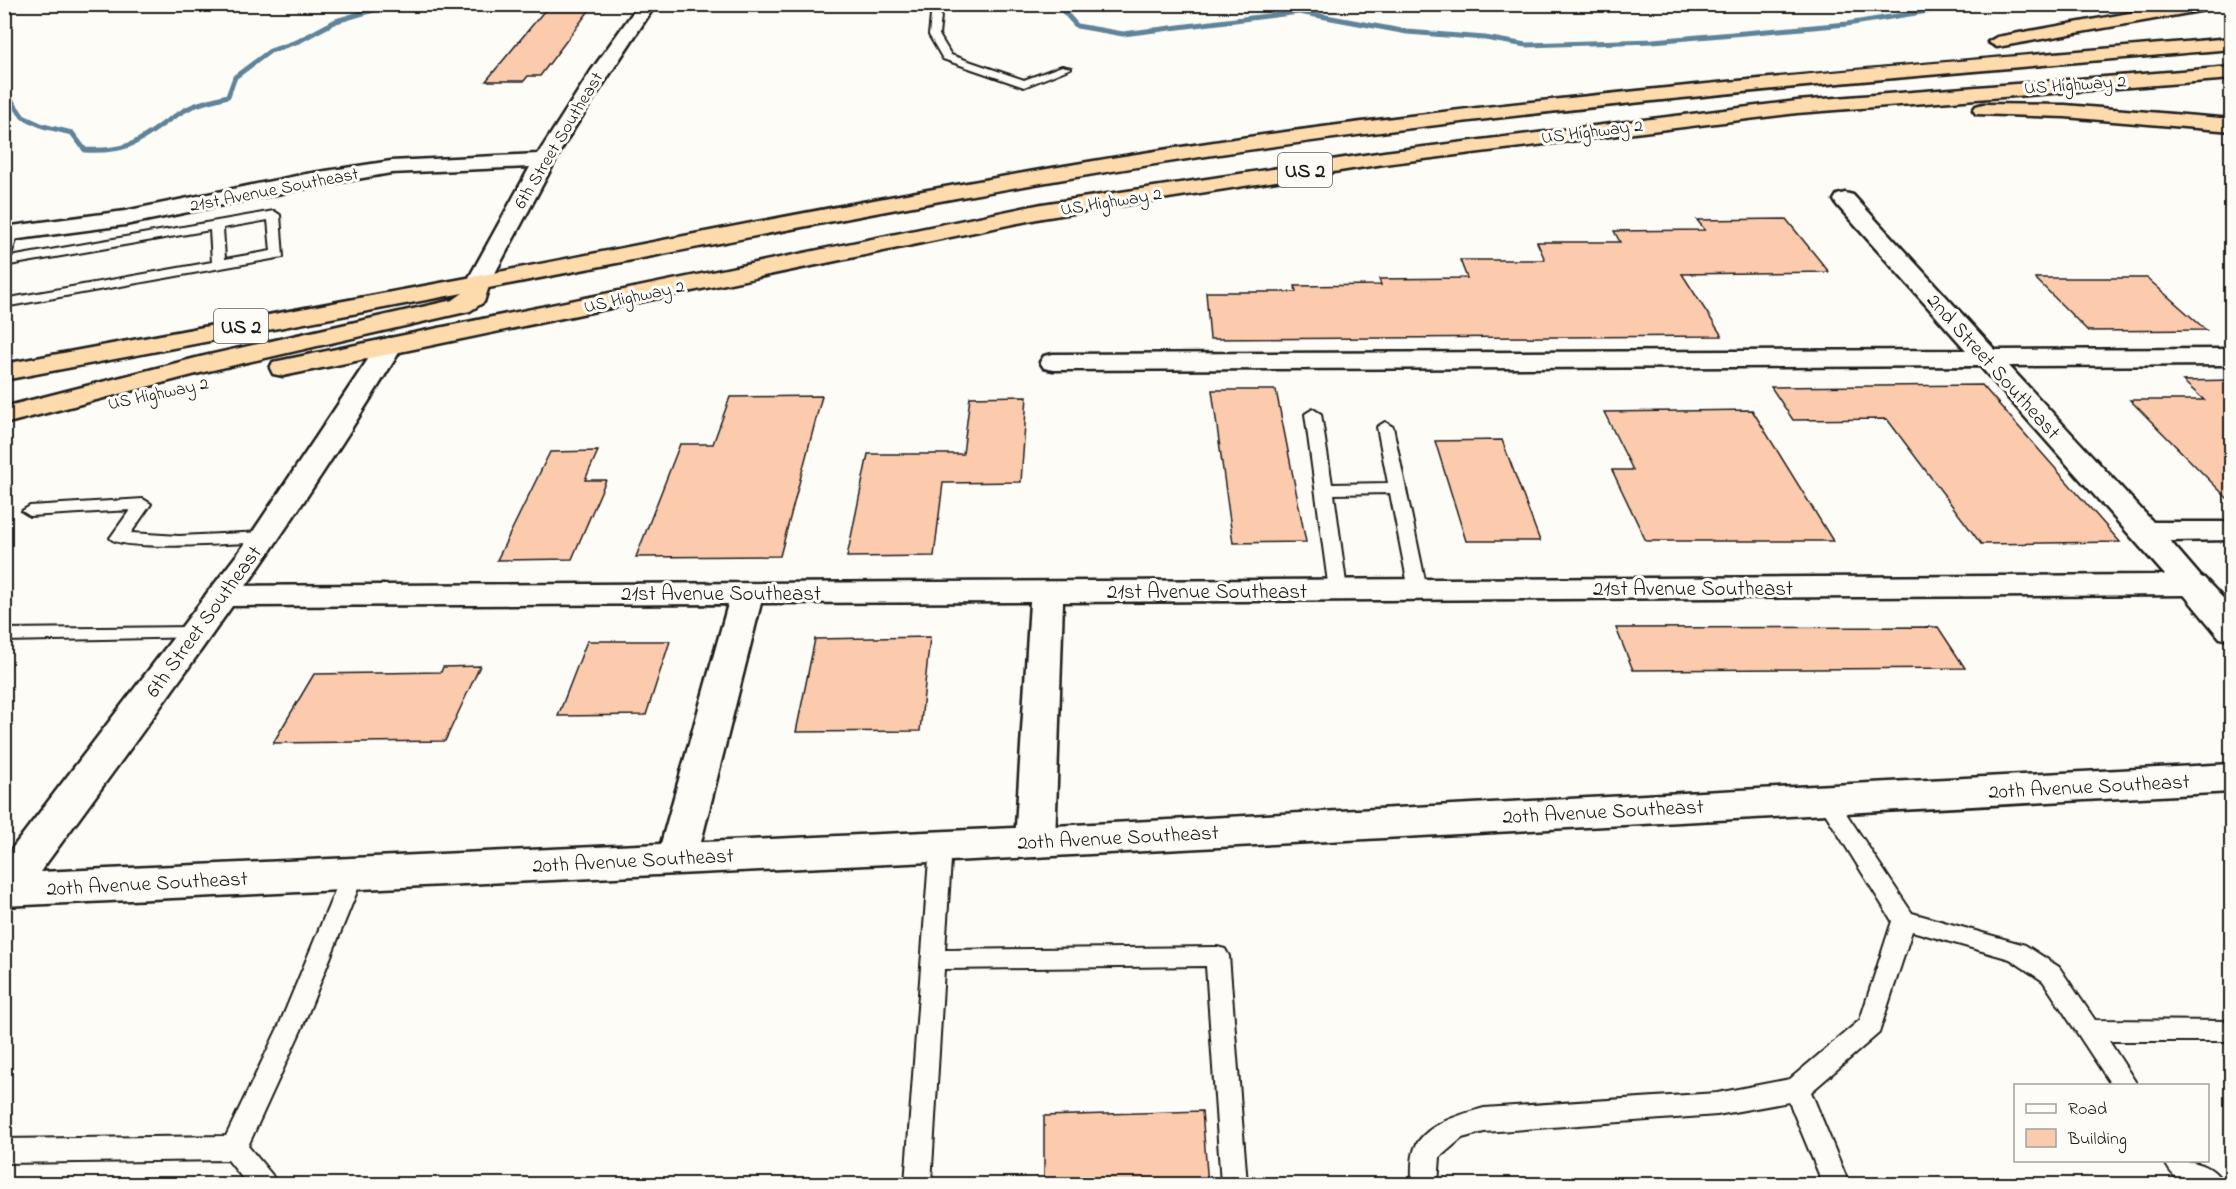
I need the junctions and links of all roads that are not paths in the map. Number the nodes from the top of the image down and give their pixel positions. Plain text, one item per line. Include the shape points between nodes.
1 (648, 4) edge
2 (932, 4) edge
3 (2211, 4) edge
4 (2232, 43) edge
5 (1066, 68) dead end
6 (2232, 73) edge
7 (1806, 79) junction
8 (1637, 125) junction
9 (2232, 125) edge
10 (545, 160) junction
11 (956, 191) junction
12 (1845, 200) dead end
13 (194, 204) junction
14 (216, 225) junction
15 (198, 228) junction
16 (9, 234) edge
17 (4, 256) edge
18 (4, 262) edge
19 (219, 265) junction
20 (478, 283) junction
21 (4, 303) edge
22 (390, 346) junction
23 (2232, 357) edge
24 (1986, 358) junction
25 (1053, 362) dead end
26 (4, 372) edge
27 (1313, 414) dead end
28 (4, 416) edge
29 (4, 425) edge
30 (1385, 427) dead end
31 (1398, 488) junction
32 (1325, 489) junction
33 (30, 512) dead end
34 (2232, 531) edge
35 (2144, 532) junction
36 (264, 537) junction
37 (2192, 585) junction
38 (1338, 590) junction
39 (1418, 590) junction
40 (1047, 592) junction
41 (747, 593) junction
42 (222, 596) junction
43 (2232, 630) edge
44 (195, 633) junction
45 (4, 635) edge
46 (2232, 778) edge
47 (1827, 800) junction
48 (1035, 842) junction
49 (941, 845) junction
50 (677, 858) junction
51 (353, 874) junction
52 (4, 890) edge
53 (1904, 921) junction
54 (933, 960) junction
55 (2088, 1030) junction
56 (2232, 1031) edge
57 (2125, 1084) edge
58 (1797, 1089) junction
59 (234, 1148) junction
60 (4, 1151) edge
61 (2178, 1162) edge
62 (263, 1185) edge
63 (918, 1185) edge
64 (1234, 1185) edge
65 (1425, 1185) edge
66 (1836, 1185) edge
67 (2210, 1185) edge

1 - 10 street, 6th Street Southeast via 611,53
2 - 5 lane via 936,16 934,36 946,57 1024,84
3 - 7 highway via 1874,61
4 - 7 highway, US Highway 2 / US 2
6 - 8 highway, US Highway 2 / US 2 via 1899,98
7 - 11 highway, US Highway 2 / US 2 via 1484,111 1212,148
8 - 9 highway via 1930,110 2065,111
8 - 22 highway, US Highway 2 / US 2 via 1384,158 1042,212
10 - 13 street, 21st Avenue Southeast via 391,167
10 - 20 street, 6th Street Southeast
11 - 20 highway, US Highway 2 / US 2
11 - 22 highway via 633,280 426,326 401,335
12 - 24 street, 2nd Street Southeast
13 - 15 lane
13 - 16 street, 21st Avenue Southeast
14 - 15 lane
14 - 19 lane
14 - 19 lane via 274,215 278,254
15 - 18 lane
16 - 17 lane
19 - 21 lane
20 - 26 highway, US Highway 2 / US 2
20 - 28 highway via 475,297 461,306 210,363
22 - 29 highway, US Highway 2 / US 2
22 - 36 street, 6th Street Southeast
23 - 24 street
24 - 25 street
24 - 35 street, 2nd Street Southeast
27 - 32 lane
30 - 31 lane
31 - 32 lane
31 - 39 lane
32 - 38 lane
33 - 36 lane via 143,504 119,538 178,541
34 - 35 street
35 - 37 street, 2nd Street Southeast
36 - 42 street, 6th Street Southeast
37 - 39 street, 21st Avenue Southeast
37 - 43 street
38 - 39 street, 21st Avenue Southeast
38 - 40 street, 21st Avenue Southeast
40 - 41 street, 21st Avenue Southeast
40 - 48 street
41 - 42 street, 21st Avenue Southeast
41 - 50 street
42 - 44 street, 6th Street Southeast
44 - 45 lane
44 - 52 street, 6th Street Southeast
46 - 47 street, 20th Avenue Southeast
47 - 48 street, 20th Avenue Southeast
47 - 53 lane
48 - 49 street, 20th Avenue Southeast
49 - 50 street, 20th Avenue Southeast
49 - 54 lane
50 - 51 street, 20th Avenue Southeast
51 - 52 street, 20th Avenue Southeast
51 - 59 lane via 290,1028
53 - 55 lane via 2017,952 2051,974
53 - 58 lane via 1870,1026
54 - 63 lane
54 - 64 lane via 1217,956
55 - 56 lane
55 - 57 lane
58 - 65 lane via 1717,1104 1484,1120 1454,1128 1428,1152
58 - 66 lane
59 - 60 lane
59 - 62 lane
61 - 67 lane

